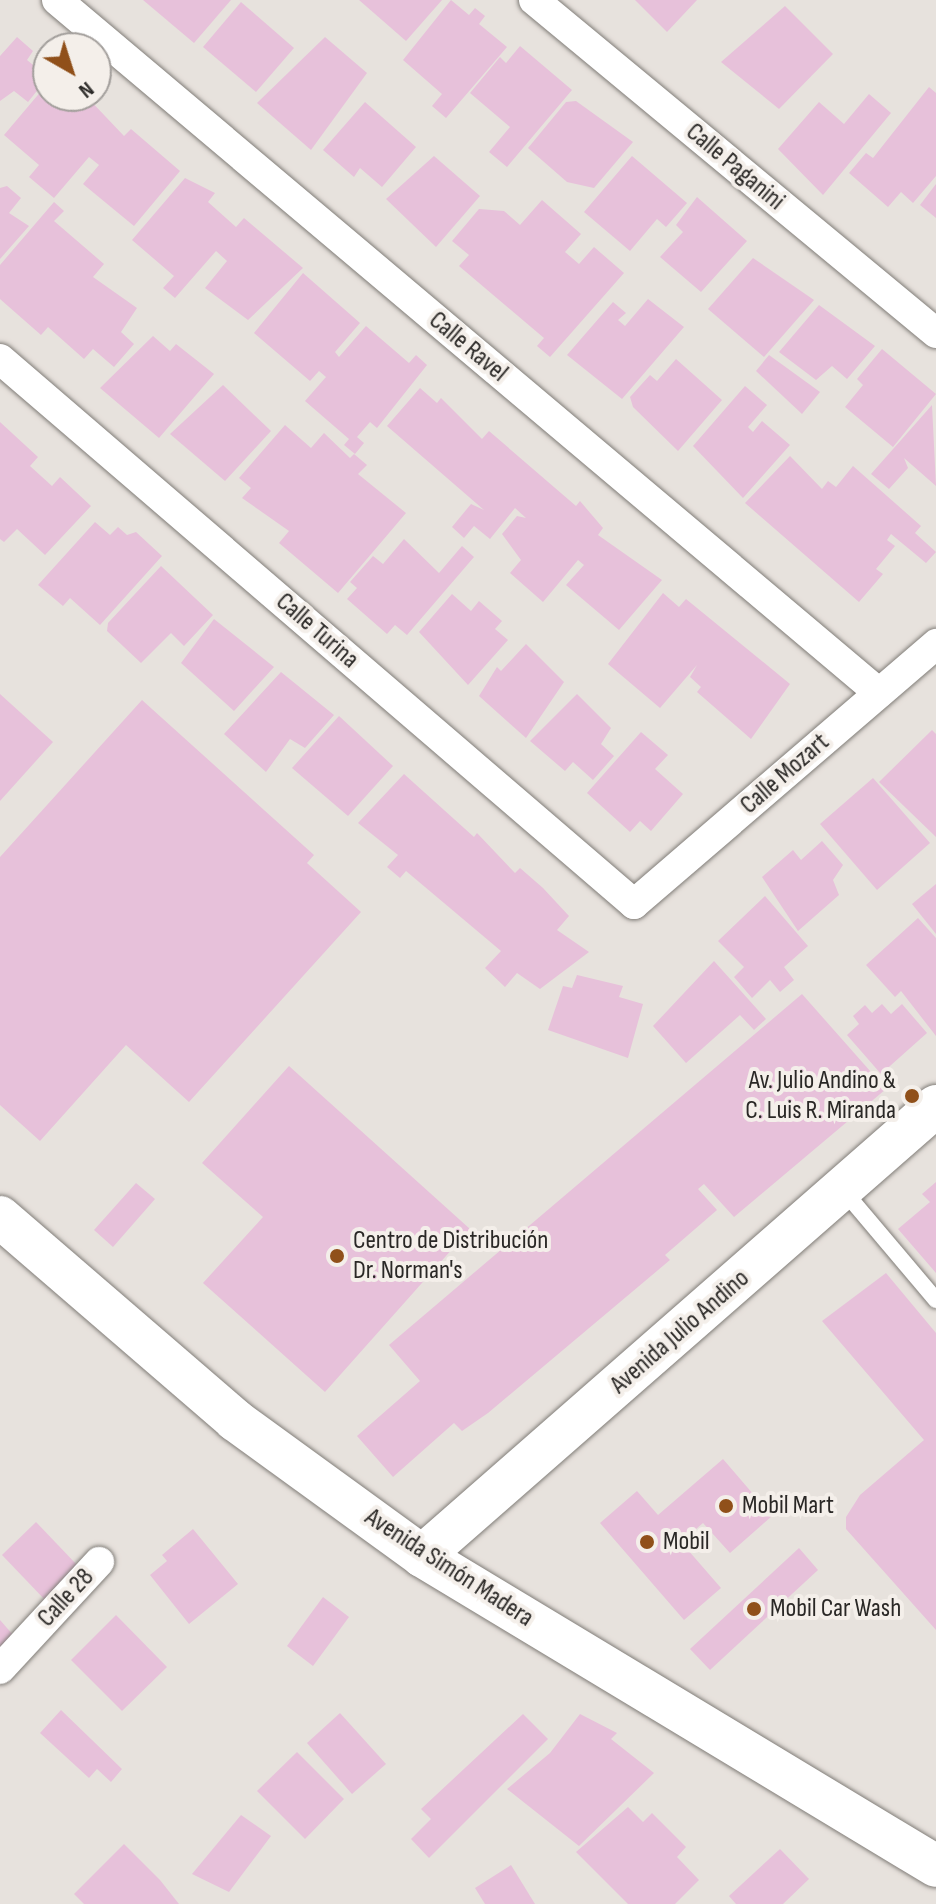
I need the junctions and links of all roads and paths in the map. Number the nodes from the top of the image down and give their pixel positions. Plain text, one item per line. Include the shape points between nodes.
1 (57, 0) edge
2 (534, 0) edge
3 (936, 333) edge
4 (0, 359) edge
5 (936, 644) edge
6 (879, 693) junction
7 (634, 904) joint
8 (936, 1106) edge
9 (843, 1190) junction
10 (0, 1217) edge
11 (936, 1300) edge
12 (422, 1556) junction
13 (99, 1562) dead end
14 (0, 1669) edge
15 (936, 1866) edge

1 - 6 street, Calle Ravel
2 - 3 street, Calle Paganini
4 - 7 street, Calle Turina
5 - 6 street, Calle Mozart
6 - 7 street, Calle Mozart
8 - 9 street, Avenida Julio Andino
9 - 11 lane
9 - 12 street, Avenida Julio Andino
10 - 12 street, Avenida Simón Madera via 235,1420
12 - 15 street, Avenida Simón Madera
13 - 14 street, Calle 28

